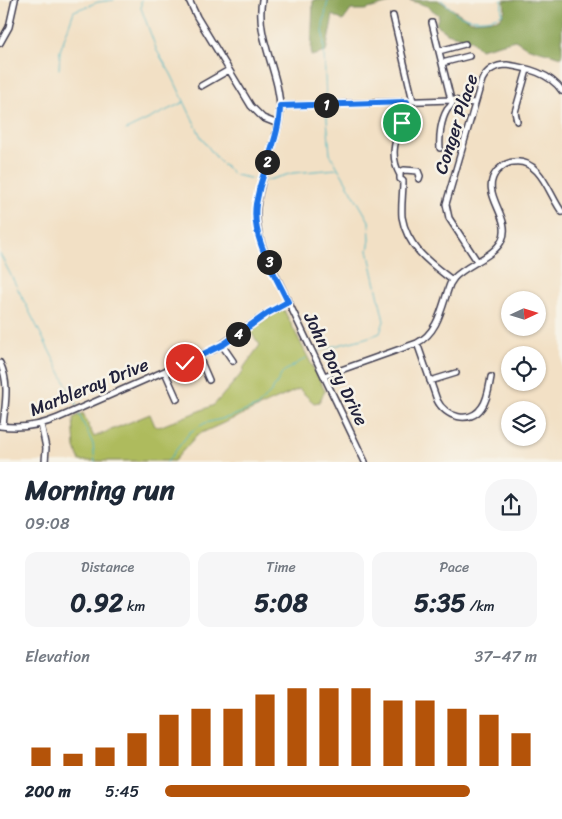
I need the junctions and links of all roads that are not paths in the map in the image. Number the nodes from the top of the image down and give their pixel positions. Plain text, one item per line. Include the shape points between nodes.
1 (15, 0) edge
2 (189, 0) edge
3 (262, 0) edge
4 (393, 16) dead end
5 (432, 23) dead end
6 (0, 43) edge
7 (465, 44) dead end
8 (439, 51) junction
9 (469, 56) dead end
10 (442, 63) junction
11 (229, 70) junction
12 (527, 70) junction
13 (202, 86) dead end
14 (562, 91) edge
15 (452, 100) junction
16 (410, 101) junction
17 (474, 103) junction
18 (280, 106) junction
19 (517, 121) dead end
20 (278, 124) junction
21 (440, 148) dead end
22 (400, 175) junction
23 (419, 179) dead end
24 (562, 212) edge
25 (477, 261) junction
26 (452, 280) junction
27 (288, 302) junction
28 (417, 343) junction
29 (222, 345) junction
30 (199, 357) junction
31 (233, 361) dead end
32 (0, 363) edge
33 (165, 372) junction
34 (456, 373) dead end
35 (324, 376) junction
36 (492, 377) dead end
37 (208, 380) dead end
38 (430, 381) junction
39 (177, 399) dead end
40 (41, 424) junction
41 (1, 426) edge
42 (45, 462) edge
43 (365, 462) edge

1 - 6 street via 9,27
2 - 11 street
3 - 18 street, John Dory Drive via 262,31
4 - 16 street
5 - 8 street
7 - 8 street
8 - 10 street
9 - 10 street
10 - 15 street
11 - 13 street
11 - 20 street via 255,111 267,121
12 - 14 street, Conger Place via 552,79
12 - 17 street, Conger Place via 504,65 491,68 482,80
12 - 19 street via 516,112
15 - 16 street
15 - 17 street
15 - 21 street via 439,135
16 - 18 street
16 - 22 street via 394,144
17 - 25 street, Conger Place via 446,204 449,218
18 - 20 street, John Dory Drive
20 - 27 street, John Dory Drive via 258,192 256,221 262,247
22 - 23 street via 402,170 418,171
22 - 26 street via 403,181 402,217 409,236 424,258
24 - 25 street via 532,166 518,162 506,164 496,172 492,183 492,195 504,223 503,237 497,248
25 - 26 street
26 - 28 street via 432,331
27 - 29 street, Marbleray Drive
27 - 35 street, John Dory Drive
28 - 35 street
28 - 38 street
29 - 30 street, Marbleray Drive
29 - 31 street
30 - 33 street, Marbleray Drive
30 - 37 street
32 - 41 street via 7,387
33 - 39 street
33 - 40 street, Marbleray Drive
34 - 38 street
35 - 43 street, John Dory Drive
36 - 38 street via 482,407 465,417 453,416 442,408
40 - 41 street, Marbleray Drive
40 - 42 street

